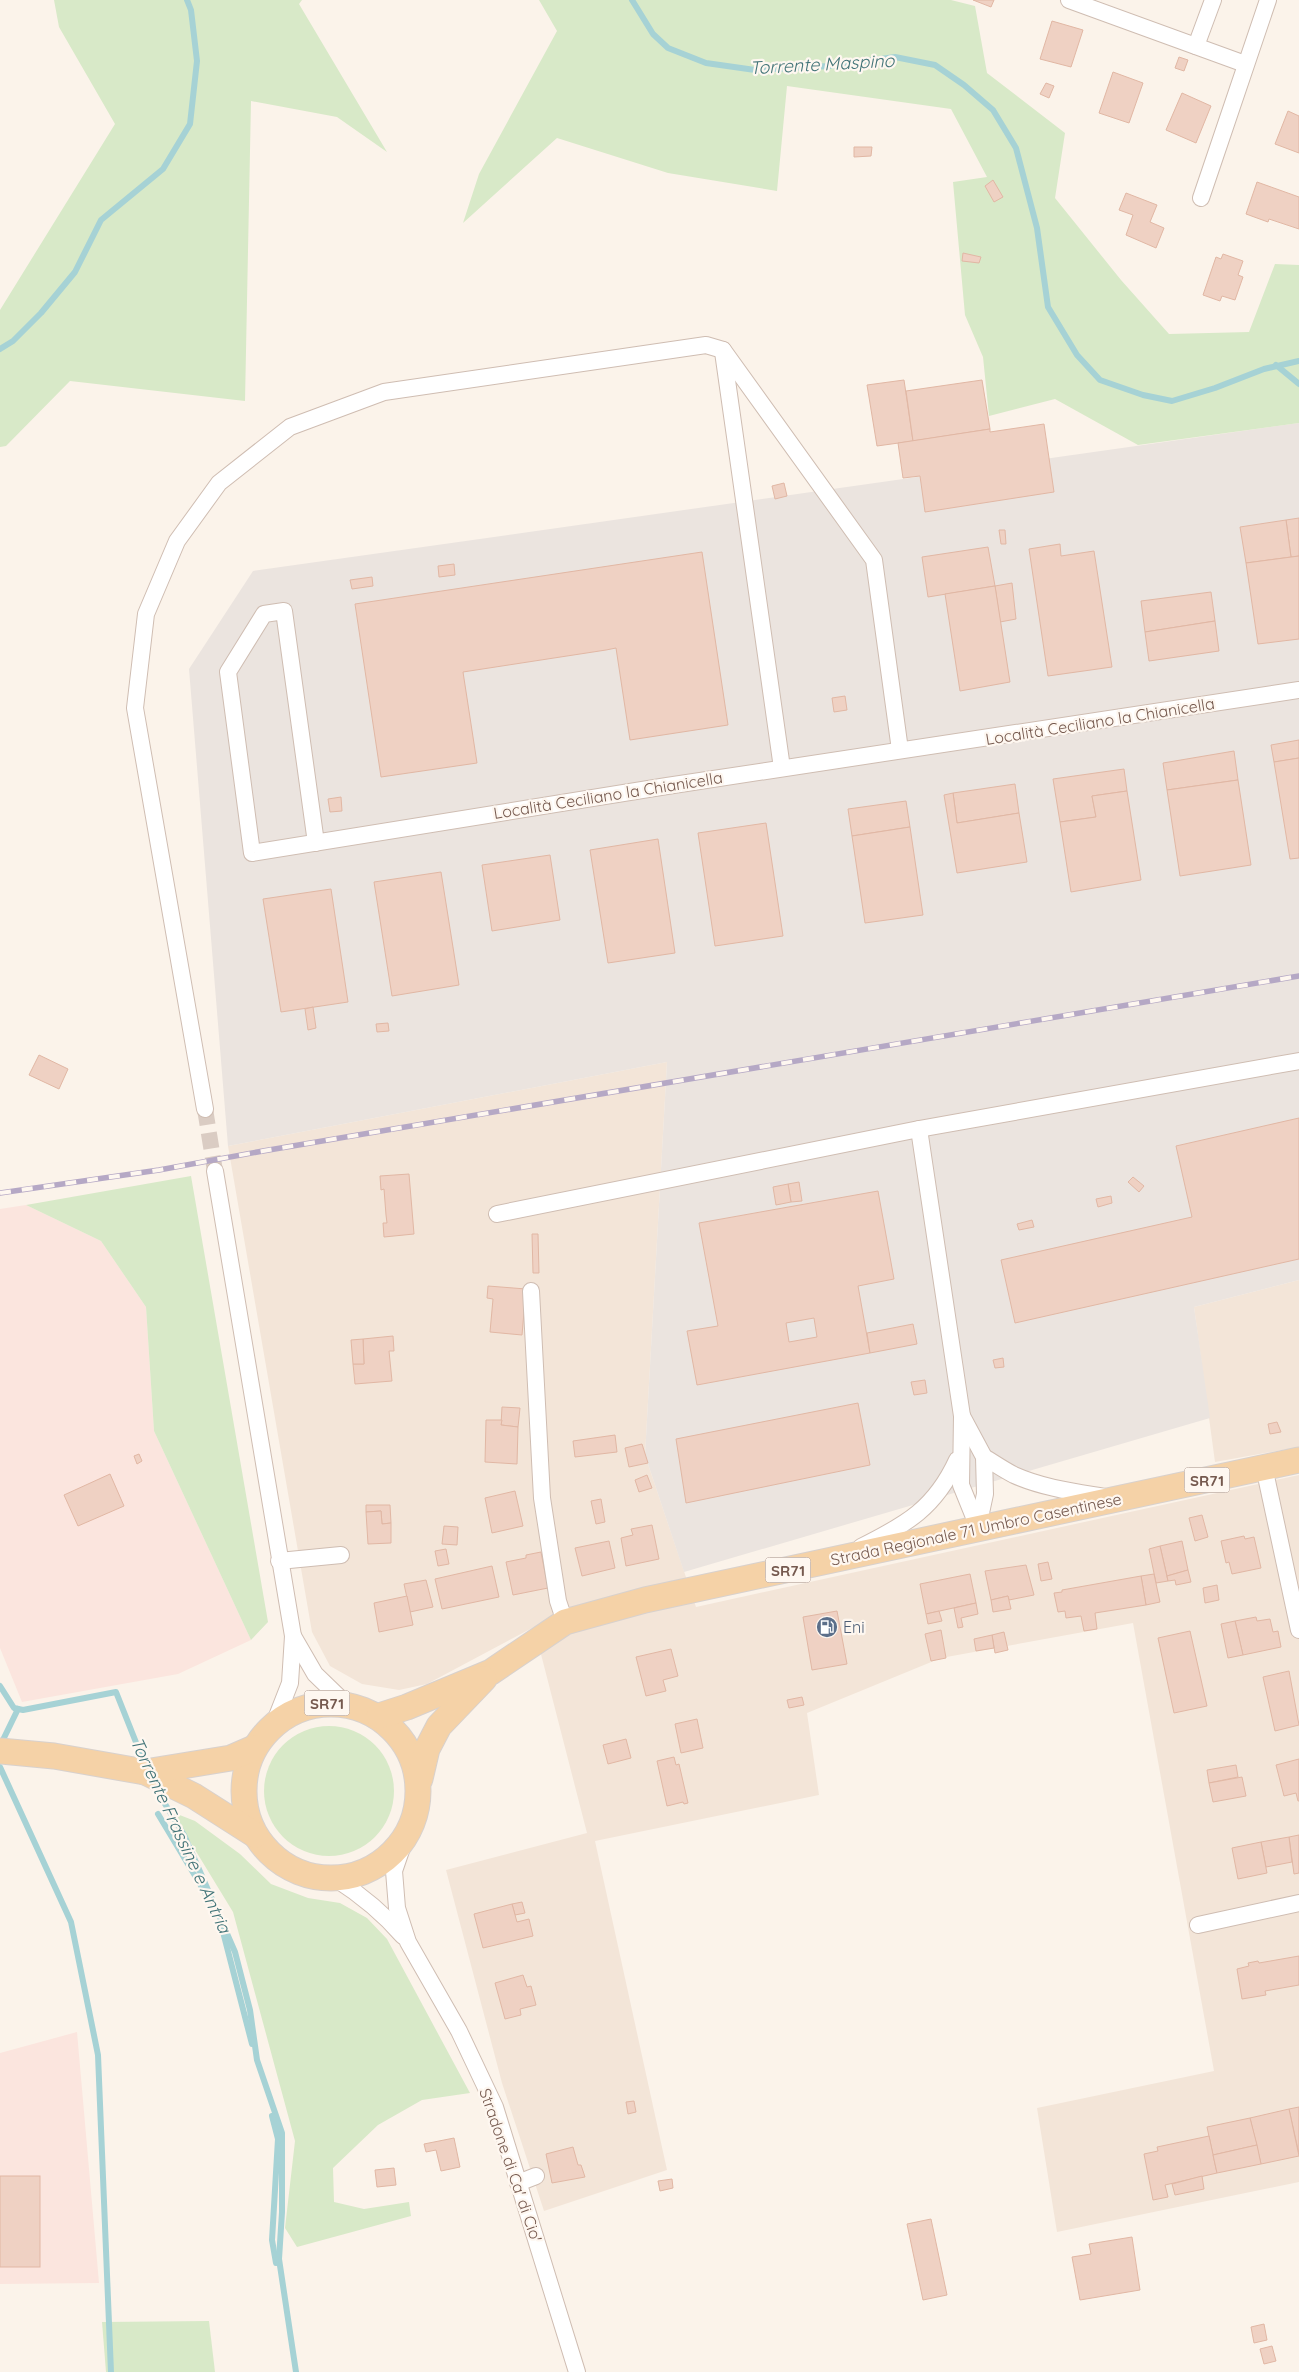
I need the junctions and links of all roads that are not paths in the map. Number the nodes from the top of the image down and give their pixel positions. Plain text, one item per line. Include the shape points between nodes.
1 (1069, 0) edge
2 (1213, 0) edge
3 (1268, 0) edge
4 (1196, 46) junction
5 (1245, 64) junction
6 (1201, 198) dead end
7 (723, 350) junction
8 (1299, 690) edge
9 (900, 750) junction
10 (782, 768) junction
11 (316, 843) junction
12 (1299, 1061) edge
13 (205, 1108) tunnel mouth
14 (919, 1129) junction
15 (215, 1171) tunnel mouth
16 (497, 1214) dead end
17 (530, 1290) dead end
18 (962, 1416) junction
19 (960, 1454) junction
20 (984, 1457) junction
21 (1299, 1460) edge
22 (1264, 1467) junction
23 (1115, 1498) junction
24 (978, 1527) junction
25 (341, 1555) dead end
26 (836, 1559) junction
27 (279, 1561) junction
28 (565, 1622) junction
29 (1299, 1630) edge
30 (293, 1636) junction
31 (491, 1672) junction
32 (345, 1704) junction
33 (379, 1716) junction
34 (274, 1724) junction
35 (254, 1748) junction
36 (0, 1751) edge
37 (145, 1772) junction
38 (419, 1782) junction
39 (255, 1835) junction
40 (405, 1839) junction
41 (336, 1879) junction
42 (1299, 1903) edge
43 (1198, 1925) dead end
44 (408, 1942) junction
45 (536, 2176) dead end
46 (518, 2183) junction
47 (577, 2372) edge

1 - 4 street
2 - 4 street
3 - 5 street
4 - 5 street
5 - 6 street
7 - 9 street via 874,560
7 - 10 street
7 - 13 street via 706,345 384,392 290,427 219,483 177,540 146,614 135,708
8 - 9 street, Località Ceciliano la Chianicella
9 - 10 street, Località Ceciliano la Chianicella
10 - 11 street, Località Ceciliano la Chianicella
11 - 11 street, Località Ceciliano la Chianicella via 284,611 264,614 228,672 252,853
12 - 14 street
14 - 16 street
14 - 18 street
15 - 27 street
17 - 28 street via 542,1498 558,1601
18 - 19 street
18 - 20 street
19 - 24 street via 960,1485
19 - 26 street via 948,1479 930,1503 888,1533
20 - 23 street via 1014,1475 1050,1487
20 - 24 street via 985,1494
21 - 22 main road, Strada Regionale 71 Umbro Casentinese / SR71
22 - 23 main road, Strada Regionale 71 Umbro Casentinese / SR71
22 - 29 street
23 - 24 main road, Strada Regionale 71 Umbro Casentinese / SR71
24 - 26 main road, Strada Regionale 71 Umbro Casentinese / SR71
25 - 27 street
26 - 28 main road, Strada Regionale 71 Umbro Casentinese / SR71 via 645,1600
27 - 30 street
28 - 31 main road, Strada Regionale 71 Umbro Casentinese / SR71
30 - 32 street via 315,1674
30 - 34 street via 290,1683
31 - 33 main road, Strada Regionale 71 Umbro Casentinese / SR71
31 - 38 main road, Strada Regionale 71 Umbro Casentinese / SR71 via 439,1726 428,1749
32 - 33 main road, SR71
32 - 34 main road, SR71 via 319,1703 295,1710
33 - 38 main road, SR71 via 398,1734 412,1756
34 - 35 main road, SR71
35 - 37 main road, SR71 via 231,1758
35 - 39 main road, SR71 via 244,1776 245,1806
36 - 37 main road, SR71 via 54,1756
37 - 39 main road, SR71 via 194,1796
38 - 40 main road, SR71 via 417,1812
39 - 41 main road, SR71 via 270,1854 289,1868 312,1877
40 - 41 main road, SR71 via 386,1859 363,1873
40 - 44 street via 394,1871 397,1908
41 - 44 street via 357,1892
42 - 43 street
44 - 46 street, Stradone di Ca' di Cio' via 459,2031 495,2107
45 - 46 street
46 - 47 street, Stradone di Ca' di Cio'

